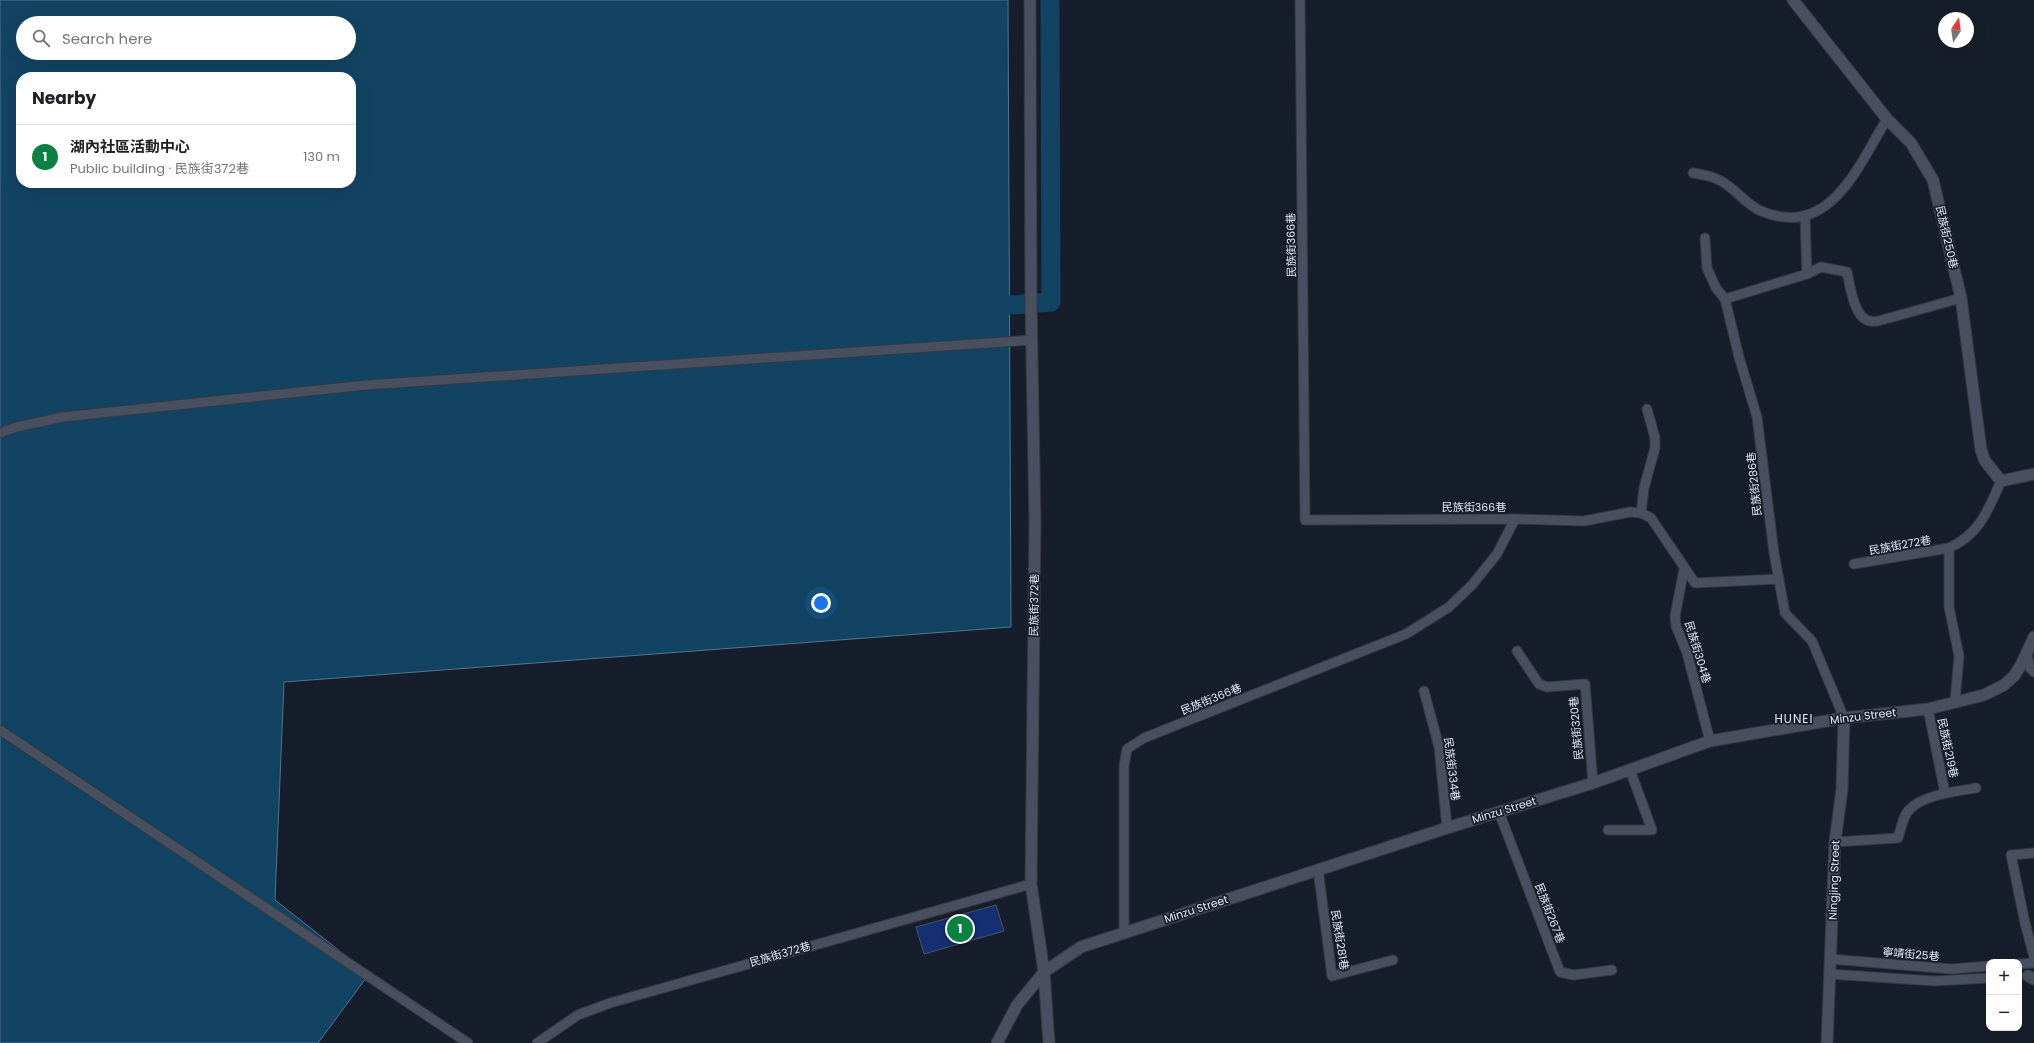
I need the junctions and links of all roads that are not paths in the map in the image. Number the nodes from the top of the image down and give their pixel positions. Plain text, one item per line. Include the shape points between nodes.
1 (1030, 0) edge
2 (1300, 0) edge
3 (1793, 0) edge
4 (1888, 119) junction
5 (1693, 173) dead end
6 (1804, 217) junction
7 (1705, 238) dead end
8 (1807, 274) junction
9 (1961, 298) junction
10 (1726, 299) junction
11 (1032, 340) junction
12 (1647, 409) dead end
13 (0, 433) edge
14 (2034, 474) edge
15 (2001, 481) junction
16 (1641, 513) junction
17 (1515, 519) junction
18 (1949, 548) junction
19 (1854, 564) dead end
20 (1684, 569) junction
21 (1779, 580) junction
22 (2034, 637) edge
23 (1517, 651) dead end
24 (2027, 653) junction
25 (2034, 672) edge
26 (1424, 691) dead end
27 (1955, 701) junction
28 (1928, 708) junction
29 (1844, 718) junction
30 (0, 730) edge
31 (1710, 741) junction
32 (1630, 770) junction
33 (1593, 783) junction
34 (1976, 788) dead end
35 (1945, 792) junction
36 (1499, 812) junction
37 (1447, 828) junction
38 (1608, 830) dead end
39 (1835, 842) junction
40 (2034, 852) edge
41 (1318, 869) junction
42 (1031, 884) junction
43 (1124, 932) junction
44 (2034, 957) edge
45 (1830, 959) junction
46 (1393, 960) dead end
47 (2034, 963) edge
48 (2022, 964) edge
49 (1986, 966) edge
50 (1612, 970) dead end
51 (1044, 972) junction
52 (1829, 974) junction
53 (1986, 978) edge
54 (468, 1043) edge
55 (537, 1043) edge
56 (997, 1043) edge
57 (1049, 1043) edge
58 (1827, 1043) edge

1 - 11 street, 民族街372巷
2 - 17 lane, 民族街366巷 via 1305,520
3 - 4 street, 民族街250巷
4 - 6 lane via 1844,188 1829,205
4 - 9 street, 民族街250巷 via 1911,143 1933,180
5 - 6 lane via 1722,181 1742,199 1760,210 1774,215
6 - 8 lane
7 - 10 lane, 民族街286巷 via 1707,268 1716,288
8 - 9 lane via 1821,267 1847,272 1856,309 1860,317 1869,322
8 - 10 lane
9 - 15 street, 民族街250巷 via 1981,450
10 - 21 lane, 民族街286巷 via 1739,357 1758,417
11 - 13 lane via 366,385 63,417
11 - 42 street, 民族街372巷 via 1035,523
12 - 16 lane via 1655,438 1655,448 1644,488
14 - 15 street
15 - 18 lane, 民族街272巷 via 1977,529
16 - 17 lane via 1630,512 1584,521
16 - 20 lane via 1651,518
17 - 43 lane, 民族街366巷 via 1497,554 1472,585 1449,608 1406,634 1144,738 1127,749 1124,766
18 - 19 lane, 民族街272巷
18 - 27 lane via 1949,608 1959,656
20 - 21 lane via 1695,583
20 - 31 lane, 民族街304巷 via 1675,616 1676,626 1687,653
21 - 29 lane, 民族街286巷 via 1785,613 1812,641
22 - 24 street, Minzu Street
23 - 33 lane, 民族街320巷 via 1539,684 1584,684
24 - 25 lane via 2030,668
24 - 27 street, Minzu Street via 2014,676 2004,685 1984,695
26 - 37 lane, 民族街334巷 via 1439,747
27 - 28 street, Minzu Street
28 - 29 street, Minzu Street
28 - 35 lane, 民族街219巷
29 - 31 street, Minzu Street
29 - 39 street, Ningjing Street via 1842,789
30 - 54 lane
31 - 32 street, Minzu Street
32 - 33 street, Minzu Street
32 - 38 lane via 1652,830
33 - 36 street, Minzu Street
34 - 35 lane, 民族街219巷
35 - 39 lane, 民族街219巷 via 1909,809 1898,838
36 - 37 street, Minzu Street
36 - 50 lane, 民族街267巷 via 1560,972 1574,975
37 - 41 street, Minzu Street
39 - 45 street, Ningjing Street
40 - 44 lane via 2011,855
41 - 43 street, Minzu Street
41 - 46 lane, 民族街281巷 via 1332,976
42 - 51 street, 民族街372巷
42 - 55 lane, 民族街372巷 via 610,1003 578,1015
43 - 51 street, Minzu Street via 1081,947
45 - 49 lane, 寧靖街25巷 via 1950,969
45 - 52 street, Ningjing Street
47 - 48 lane
51 - 56 street, Minzu Street via 1017,1005
51 - 57 street, 民族街372巷
52 - 53 lane via 1935,980
52 - 58 street, Ningjing Street

